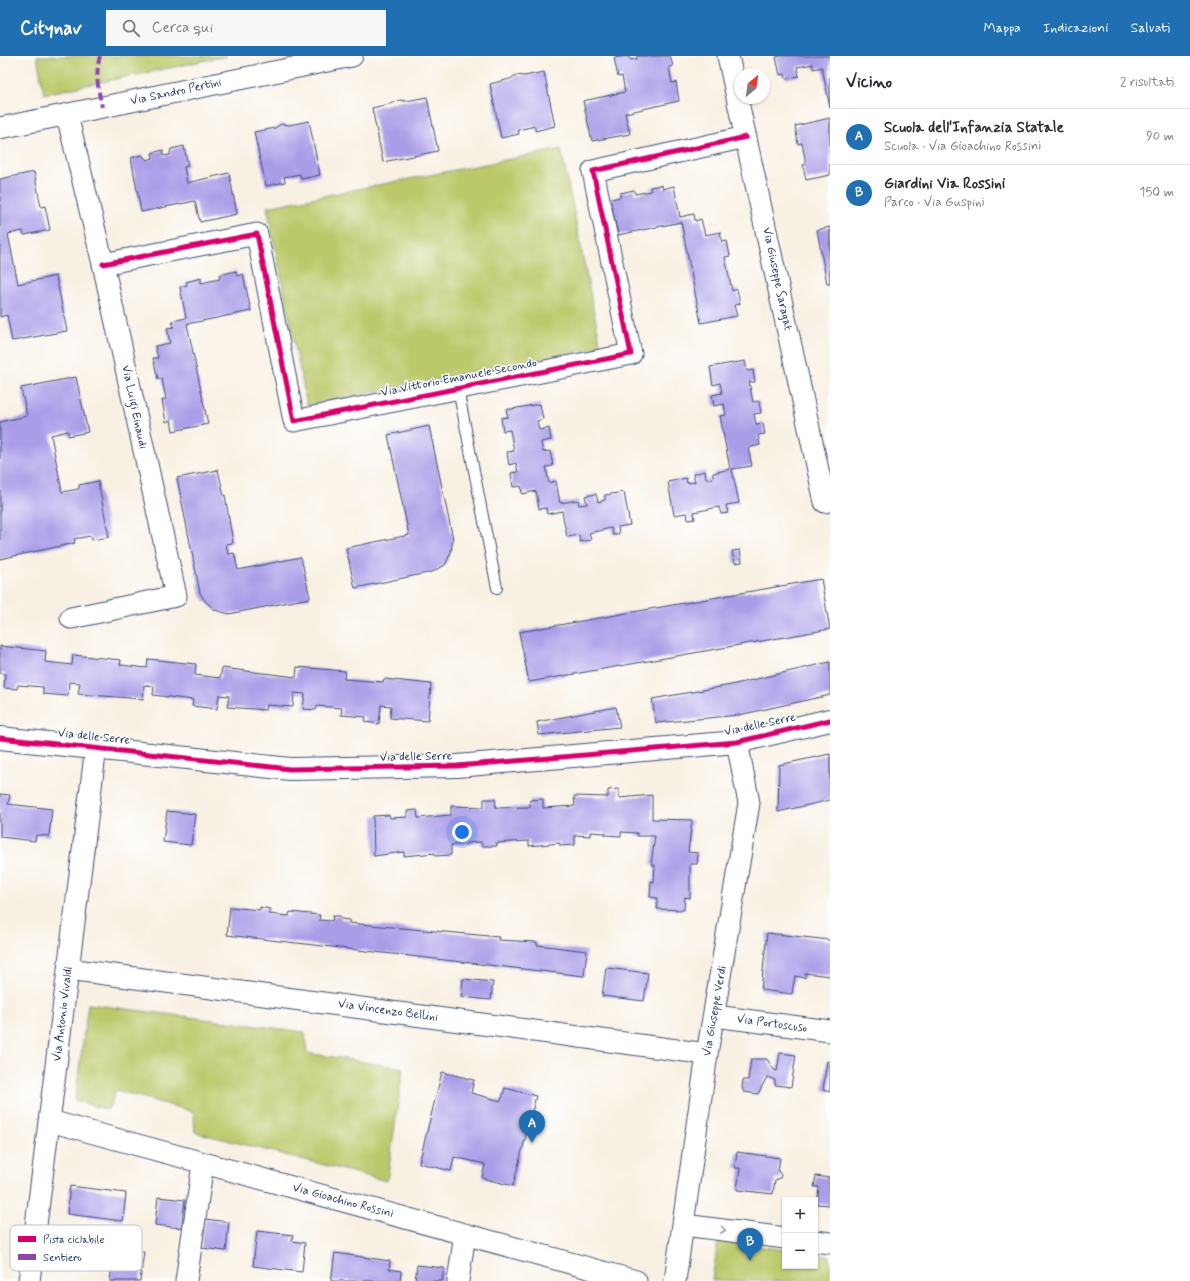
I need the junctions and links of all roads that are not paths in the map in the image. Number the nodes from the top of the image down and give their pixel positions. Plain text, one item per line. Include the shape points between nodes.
1 (352, 56) edge
2 (728, 56) edge
3 (67, 115) junction
4 (0, 128) edge
5 (746, 137) junction
6 (103, 264) junction
7 (458, 389) junction
8 (825, 502) dead end
9 (497, 588) dead end
10 (72, 618) dead end
11 (830, 720) edge
12 (0, 738) edge
13 (737, 742) junction
14 (96, 747) junction
15 (68, 969) junction
16 (715, 1016) junction
17 (830, 1031) edge
18 (707, 1054) junction
19 (50, 1121) junction
20 (202, 1163) junction
21 (36, 1225) edge
22 (684, 1225) junction
23 (464, 1234) junction
24 (782, 1238) edge
25 (818, 1242) edge
26 (830, 1243) edge
27 (30, 1271) edge
28 (29, 1281) edge
29 (186, 1281) edge
30 (458, 1281) edge
31 (636, 1281) edge
32 (676, 1281) edge

1 - 3 street, Via Sandro Pertini
2 - 5 street, Via Giuseppe Saragat
3 - 4 street, Via Sandro Pertini
3 - 6 street, Via Luigi Einaudi
5 - 7 street, Via Vittorio Emanuele Secondo via 593,171 631,354
5 - 8 street, Via Giuseppe Saragat
6 - 7 street, Via Vittorio Emanuele Secondo via 257,234 294,421
6 - 10 street, Via Luigi Einaudi via 176,596
7 - 9 lane
11 - 13 street, Via delle Serre
12 - 14 street, Via delle Serre
13 - 14 street, Via delle Serre via 457,766 290,769
13 - 16 street, Via Giuseppe Verdi via 749,803
14 - 15 street, Via Antonio Vivaldi
15 - 18 street, Via Vincenzo Bellini
15 - 19 street, Via Antonio Vivaldi
16 - 17 street, Via Portoscuso
16 - 18 street, Via Giuseppe Verdi
18 - 22 street, Via Giuseppe Verdi
19 - 20 street, Via Gioachino Rossini
19 - 21 street, Via Antonio Vivaldi
20 - 23 street, Via Gioachino Rossini
20 - 29 street
22 -> 24 street
22 - 32 street, Via Giuseppe Verdi
23 - 30 street
23 - 31 street, Via Gioachino Rossini
25 - 26 street
27 - 28 street, Via Antonio Vivaldi

